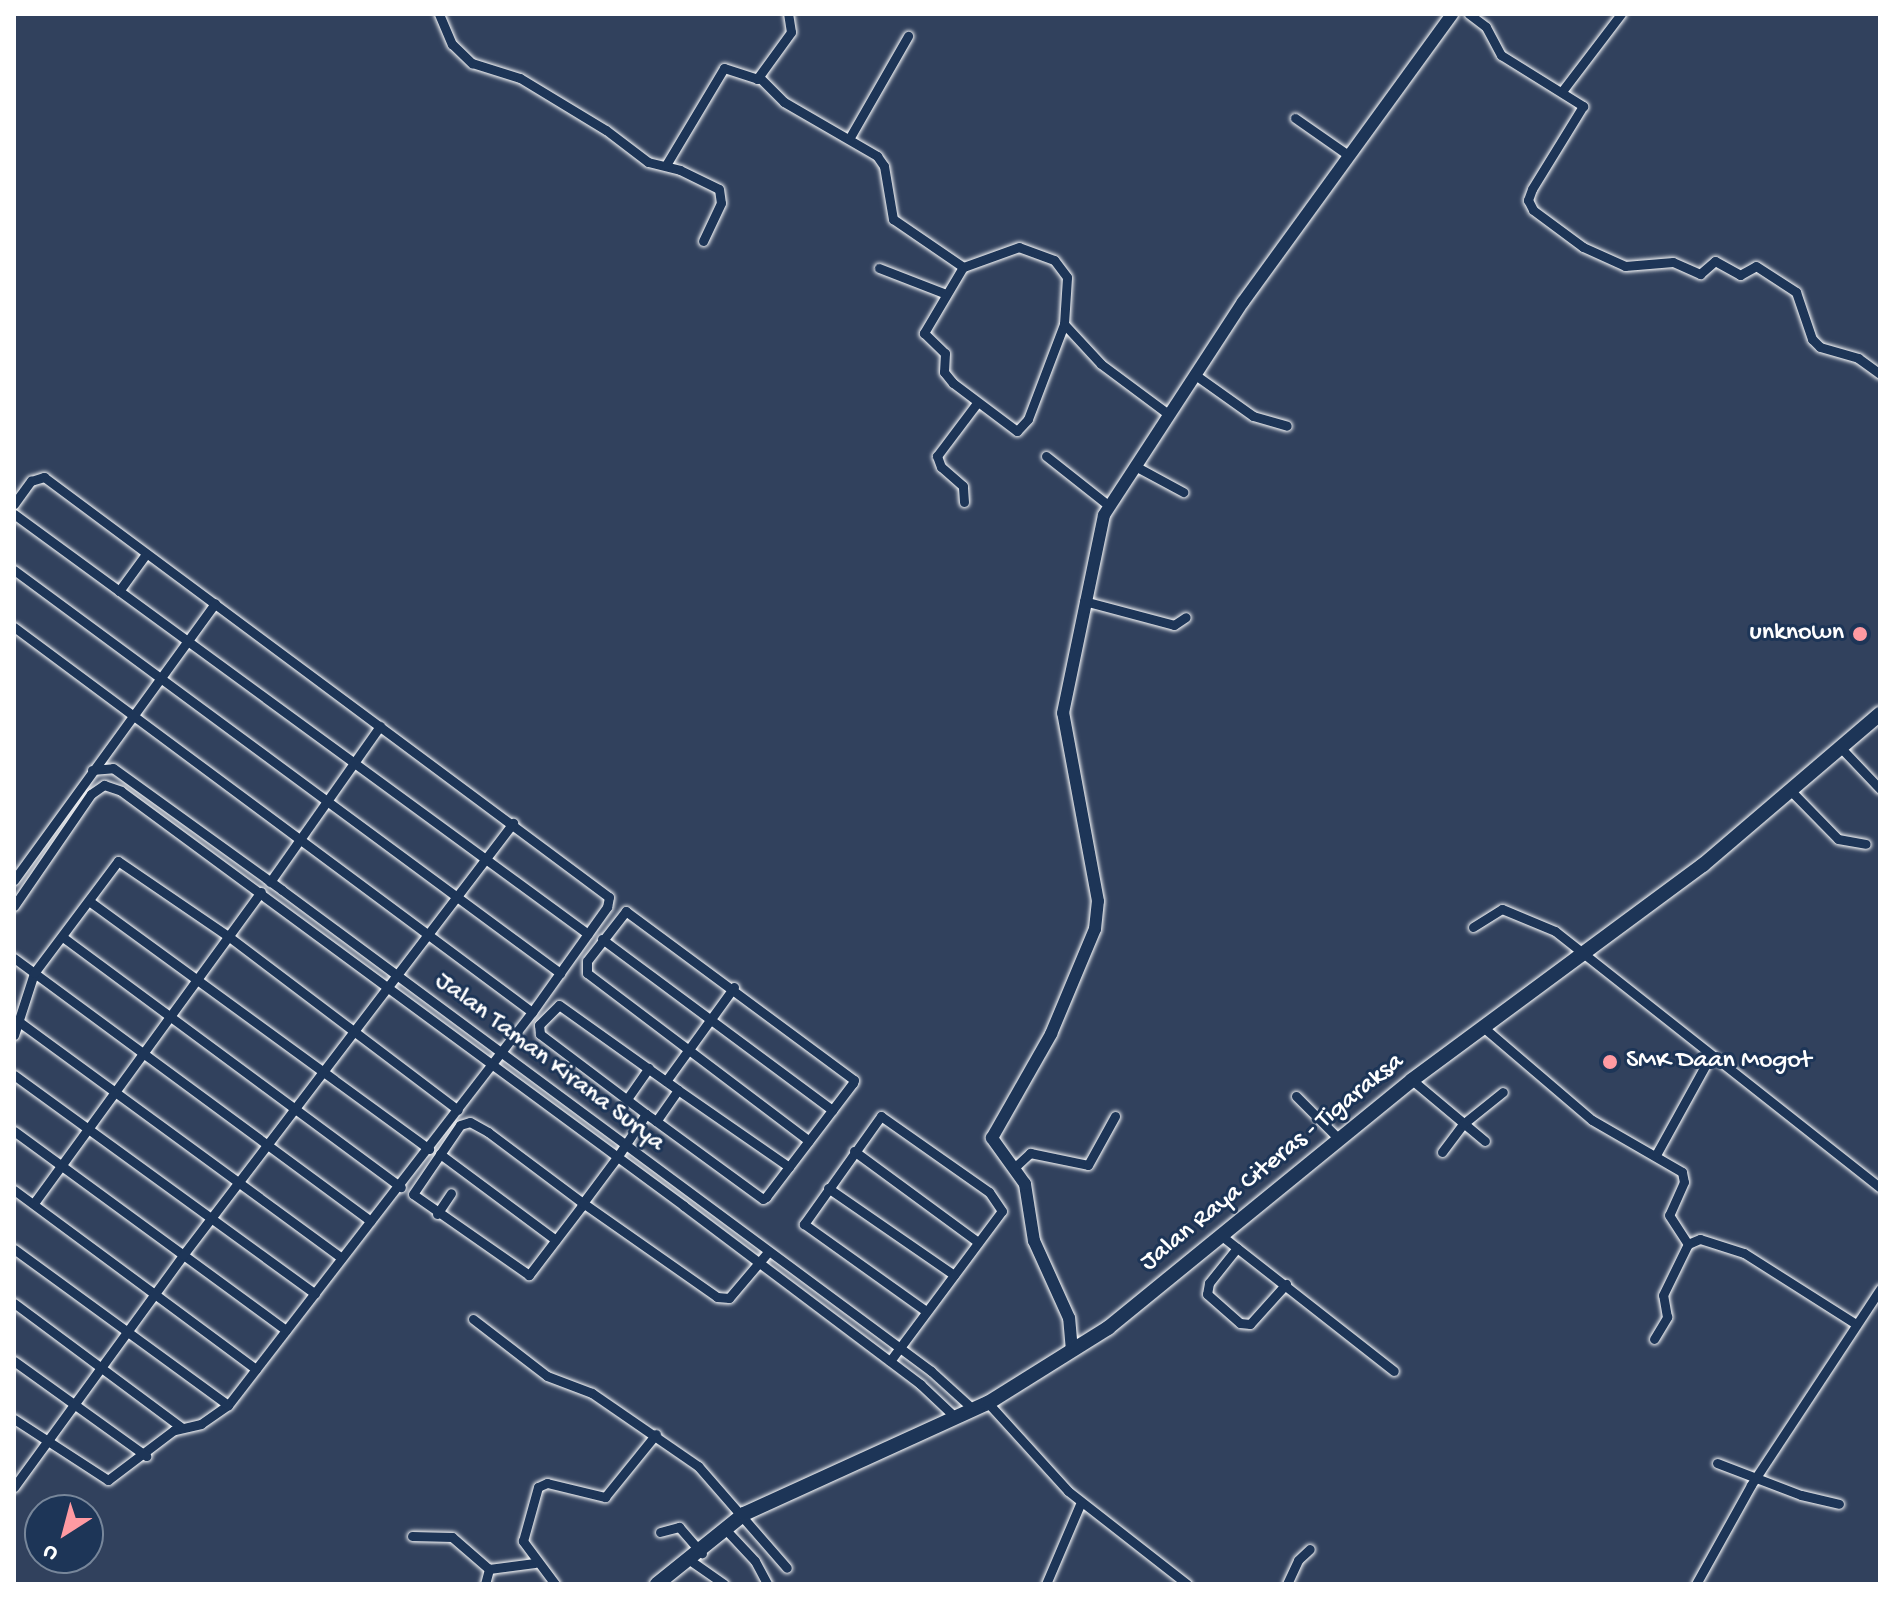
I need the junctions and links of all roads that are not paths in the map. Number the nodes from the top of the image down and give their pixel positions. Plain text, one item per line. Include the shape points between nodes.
1 (439, 14) edge
2 (788, 14) edge
3 (1452, 14) edge
4 (1469, 14) edge
5 (1621, 14) edge
6 (908, 36) dead end
7 (759, 77) junction
8 (1563, 90) junction
9 (1295, 118) dead end
10 (849, 139) junction
11 (1348, 155) junction
12 (666, 165) junction
13 (703, 241) dead end
14 (963, 267) junction
15 (879, 268) dead end
16 (946, 294) junction
17 (1064, 324) junction
18 (1194, 374) junction
19 (1880, 374) edge
20 (977, 403) junction
21 (1168, 414) junction
22 (1287, 426) dead end
23 (1046, 456) dead end
24 (1135, 466) junction
25 (1183, 492) dead end
26 (964, 502) dead end
27 (14, 504) edge
28 (1108, 505) junction
29 (14, 514) edge
30 (146, 554) junction
31 (14, 570) edge
32 (119, 591) junction
33 (1084, 601) junction
34 (215, 603) junction
35 (1186, 617) dead end
36 (14, 627) edge
37 (187, 641) junction
38 (160, 679) junction
39 (1880, 714) edge
40 (134, 715) junction
41 (380, 726) junction
42 (1840, 747) junction
43 (353, 764) junction
44 (92, 770) junction
45 (1880, 789) edge
46 (1791, 791) junction
47 (327, 802) junction
48 (513, 823) junction
49 (300, 840) junction
50 (1866, 844) dead end
51 (485, 860) junction
52 (14, 880) edge
53 (270, 882) junction
54 (261, 892) junction
55 (457, 898) junction
56 (89, 901) junction
57 (14, 906) edge
58 (1473, 927) dead end
59 (430, 934) junction
60 (588, 934) junction
61 (228, 936) junction
62 (64, 938) junction
63 (602, 939) junction
64 (1580, 956) junction
65 (14, 958) edge
66 (34, 973) junction
67 (560, 973) junction
68 (398, 976) junction
69 (197, 978) junction
70 (734, 987) junction
71 (389, 988) junction
72 (532, 1012) junction
73 (171, 1014) junction
74 (710, 1018) junction
75 (18, 1021) junction
76 (1483, 1027) junction
77 (355, 1034) junction
78 (14, 1035) edge
79 (688, 1051) junction
80 (142, 1053) junction
81 (500, 1053) junction
82 (1711, 1055) junction
83 (493, 1063) junction
84 (649, 1068) junction
85 (14, 1075) edge
86 (324, 1075) junction
87 (1412, 1080) junction
88 (666, 1081) junction
89 (678, 1090) junction
90 (114, 1092) junction
91 (1503, 1092) dead end
92 (1296, 1096) dead end
93 (627, 1099) junction
94 (296, 1109) junction
95 (458, 1110) junction
96 (832, 1110) junction
97 (646, 1114) junction
98 (1115, 1116) dead end
99 (656, 1121) junction
100 (1463, 1124) junction
101 (89, 1127) junction
102 (14, 1131) edge
103 (1340, 1140) junction
104 (809, 1141) junction
105 (1485, 1141) dead end
106 (269, 1146) junction
107 (624, 1147) junction
108 (429, 1149) junction
109 (854, 1151) junction
110 (1442, 1152) dead end
111 (1657, 1153) junction
112 (440, 1154) junction
113 (618, 1156) junction
114 (61, 1166) junction
115 (789, 1167) junction
116 (1015, 1167) junction
117 (240, 1185) junction
118 (401, 1187) junction
119 (828, 1188) junction
120 (1880, 1188) edge
121 (14, 1190) edge
122 (451, 1193) dead end
123 (34, 1203) junction
124 (583, 1203) junction
125 (437, 1214) junction
126 (213, 1221) junction
127 (371, 1221) junction
128 (1223, 1237) junction
129 (556, 1240) junction
130 (978, 1242) junction
131 (1688, 1244) junction
132 (1237, 1248) junction
133 (14, 1249) edge
134 (768, 1252) junction
135 (183, 1255) junction
136 (342, 1258) junction
137 (759, 1263) junction
138 (954, 1275) junction
139 (1286, 1284) junction
140 (1880, 1289) edge
141 (157, 1294) junction
142 (315, 1294) junction
143 (14, 1303) edge
144 (926, 1311) junction
145 (473, 1319) dead end
146 (1856, 1324) junction
147 (286, 1330) junction
148 (127, 1332) junction
149 (1654, 1339) dead end
150 (898, 1349) junction
151 (1072, 1351) junction
152 (14, 1361) edge
153 (890, 1361) junction
154 (99, 1368) junction
155 (256, 1369) junction
156 (1394, 1371) dead end
157 (72, 1404) junction
158 (228, 1405) junction
159 (981, 1406) junction
160 (956, 1418) junction
161 (14, 1419) edge
162 (181, 1427) junction
163 (656, 1434) junction
164 (46, 1442) junction
165 (146, 1456) junction
166 (1717, 1463) dead end
167 (1757, 1477) junction
168 (15, 1482) edge
169 (1081, 1502) junction
170 (1839, 1504) dead end
171 (744, 1514) junction
172 (726, 1530) junction
173 (660, 1532) dead end
174 (412, 1536) dead end
175 (1310, 1549) dead end
176 (696, 1557) junction
177 (535, 1563) junction
178 (787, 1568) dead end
179 (489, 1569) junction
180 (485, 1584) edge
181 (555, 1584) edge
182 (657, 1584) edge
183 (724, 1584) edge
184 (767, 1584) edge
185 (1046, 1584) edge
186 (1185, 1584) edge
187 (1287, 1584) edge
188 (1696, 1584) edge

1 - 12 street via 452,44 472,63 520,78 648,162
2 - 7 street via 791,32
3 - 11 street
4 - 8 street via 1486,27 1501,55
5 - 8 street
6 - 10 street
7 - 10 street via 784,102
7 - 12 street via 724,68
8 - 19 street via 1584,111 1532,189 1528,200 1533,210 1583,247 1625,266 1673,262 1700,274 1715,261 1740,275 1756,266 1796,292 1812,339 1820,347 1858,358
9 - 11 street
10 - 14 street via 883,163 890,211 899,225
11 - 18 street
12 - 13 street via 721,193
14 - 16 street
14 - 17 street via 1019,247 1054,260 1067,277
15 - 16 street
16 - 20 street via 924,333 945,353 946,376
17 - 20 street via 1021,429 1012,431
17 - 21 street via 1101,364
18 - 21 street
18 - 22 street via 1253,416
20 - 26 street via 937,456 941,467 963,486
21 - 24 street
23 - 28 street
24 - 25 street
24 - 28 street
27 - 30 street via 31,481 44,477
28 - 33 street
29 - 32 street
30 - 32 street
30 - 34 street
31 - 38 street
32 - 37 street
33 - 35 street via 1174,625
33 - 116 street via 1063,713 1098,914 1090,947 1051,1034 993,1132 994,1147
34 - 37 street
34 - 41 street
36 - 40 street
37 - 38 street
37 - 43 street
38 - 40 street
38 - 47 street
39 - 42 main road, Jalan Raya Citeras - Tigaraksa
40 - 44 street
40 - 49 street
41 - 43 street
41 - 48 street
42 - 45 street
42 - 46 main road, Jalan Raya Citeras - Tigaraksa
43 - 47 street
43 - 51 street
44 - 52 street
44 - 53 street, Jalan Taman Kirana Surya via 113,768
46 - 50 street via 1838,839
46 - 64 main road, Jalan Raya Citeras - Tigaraksa via 1703,865
47 - 49 street
47 - 55 street
48 - 51 street
48 - 60 street via 606,891 607,907
49 - 53 street
49 - 59 street
51 - 55 street
51 - 60 street
53 - 68 street, Jalan Taman Kirana Surya
54 - 57 street, Jalan Taman Kirana Surya via 121,791 104,785 91,794
54 - 61 street
54 - 71 street, Jalan Taman Kirana Surya
55 - 59 street
55 - 67 street
56 - 61 street via 121,861
56 - 62 street
56 - 69 street
58 - 64 street via 1507,910 1555,931
59 - 68 street
59 - 72 street
60 - 67 street
61 - 69 street
61 - 77 street
62 - 66 street
62 - 73 street
63 - 70 street via 619,916 630,911
63 - 74 street
63 - 79 street via 587,961 587,973
64 - 76 main road, Jalan Raya Citeras - Tigaraksa
64 - 82 street
65 - 66 street
66 - 75 street
66 - 80 street
67 - 72 street
68 - 71 street
68 - 81 street, Jalan Taman Kirana Surya
69 - 73 street
69 - 86 street
70 - 74 street
70 - 96 street via 853,1078
71 - 77 street
71 - 83 street, Jalan Taman Kirana Surya
72 - 81 street
73 - 80 street
73 - 94 street
74 - 79 street
74 - 96 street
75 - 78 street
75 - 90 street
76 - 87 main road, Jalan Raya Citeras - Tigaraksa
76 - 111 street via 1592,1120
77 - 86 street
77 - 95 street
79 - 88 street
79 - 104 street
80 - 90 street
80 - 106 street
81 - 83 street
81 - 107 street, Jalan Taman Kirana Surya
82 - 111 street
82 - 120 street
83 - 95 street
83 - 113 street, Jalan Taman Kirana Surya
84 - 88 street
84 - 93 street
84 - 93 street via 565,1005 553,1007 539,1025 540,1034
85 - 101 street
86 - 94 street
86 - 108 street
87 - 100 street
87 - 103 main road, Jalan Raya Citeras - Tigaraksa
88 - 89 street
89 - 99 street
89 - 115 street
90 - 101 street
90 - 117 street
91 - 100 street
92 - 103 street
93 - 97 street
94 - 106 street
94 - 118 street
95 - 108 street
96 - 104 street
97 - 99 street
97 - 107 street
98 - 116 street via 1088,1165 1030,1153
99 - 115 street via 760,1198
100 - 105 street
100 - 110 street
101 - 114 street
101 - 126 street
102 - 114 street
103 - 128 main road, Jalan Raya Citeras - Tigaraksa
104 - 115 street
106 - 117 street
106 - 127 street
107 - 113 street
107 - 134 street, Jalan Taman Kirana Surya
108 - 118 street
109 - 119 street
109 - 130 street
109 - 130 street via 879,1118 888,1118 1001,1202 999,1216
111 - 131 street via 1685,1178 1669,1215
112 - 124 street via 460,1125 470,1122
112 - 125 street via 413,1190
112 - 129 street
113 - 124 street
113 - 137 street, Jalan Taman Kirana Surya
114 - 123 street
114 - 135 street
116 - 151 street via 1025,1184 1038,1254 1069,1318
117 - 126 street
117 - 136 street
118 - 127 street
119 - 138 street
119 - 144 street via 805,1220 807,1228
121 - 123 street
122 - 125 street
123 - 141 street
124 - 129 street
124 - 137 street via 723,1300
125 - 129 street via 529,1275
126 - 135 street
126 - 142 street
127 - 136 street
128 - 132 street
128 - 151 main road, Jalan Raya Citeras - Tigaraksa
130 - 138 street
131 - 146 street via 1700,1239 1744,1253
131 - 149 street via 1663,1295 1667,1317
132 - 139 street
132 - 139 street via 1209,1283 1207,1294 1240,1323 1250,1324
133 - 148 street
134 - 137 street
134 - 150 street, Jalan Taman Kirana Surya
135 - 141 street
135 - 147 street
136 - 142 street
137 - 153 street, Jalan Taman Kirana Surya
138 - 144 street
139 - 156 street
140 - 146 street
141 - 148 street
141 - 155 street
142 - 147 street
143 - 154 street
144 - 150 street
145 - 163 street via 547,1376 575,1383
146 - 167 street via 1842,1340 1833,1367
147 - 155 street
148 - 154 street
148 - 158 street
150 - 153 street
150 - 159 street, Jalan Taman Kirana Surya
151 - 159 main road, Jalan Raya Citeras - Tigaraksa
152 - 157 street
153 - 160 street, Jalan Taman Kirana Surya
154 - 157 street
154 - 162 street
155 - 158 street
157 - 164 street
157 - 165 street
158 - 162 street via 201,1424
159 - 160 main road, Jalan Raya Citeras - Tigaraksa
159 - 169 street, Jalan Taman Kirana Surya
160 - 171 main road, Jalan Raya Citeras - Tigaraksa
161 - 164 street
162 - 165 street
163 - 171 street via 698,1466
163 - 177 street via 605,1497 547,1483 538,1487 522,1532
164 - 165 street via 104,1480
164 - 168 street
166 - 167 street
167 - 170 street
167 - 188 street
169 - 185 street
169 - 186 street, Jalan Taman Kirana Surya
171 - 172 main road, Jalan Raya Citeras - Tigaraksa
171 - 178 street
172 - 176 main road, Jalan Raya Citeras - Tigaraksa
172 - 184 street via 755,1561
173 - 176 street via 679,1527
174 - 179 street via 452,1537
175 - 187 street
176 - 182 main road, Jalan Raya Citeras - Tigaraksa
176 - 183 street
177 - 179 street
177 - 181 street
179 - 180 street

